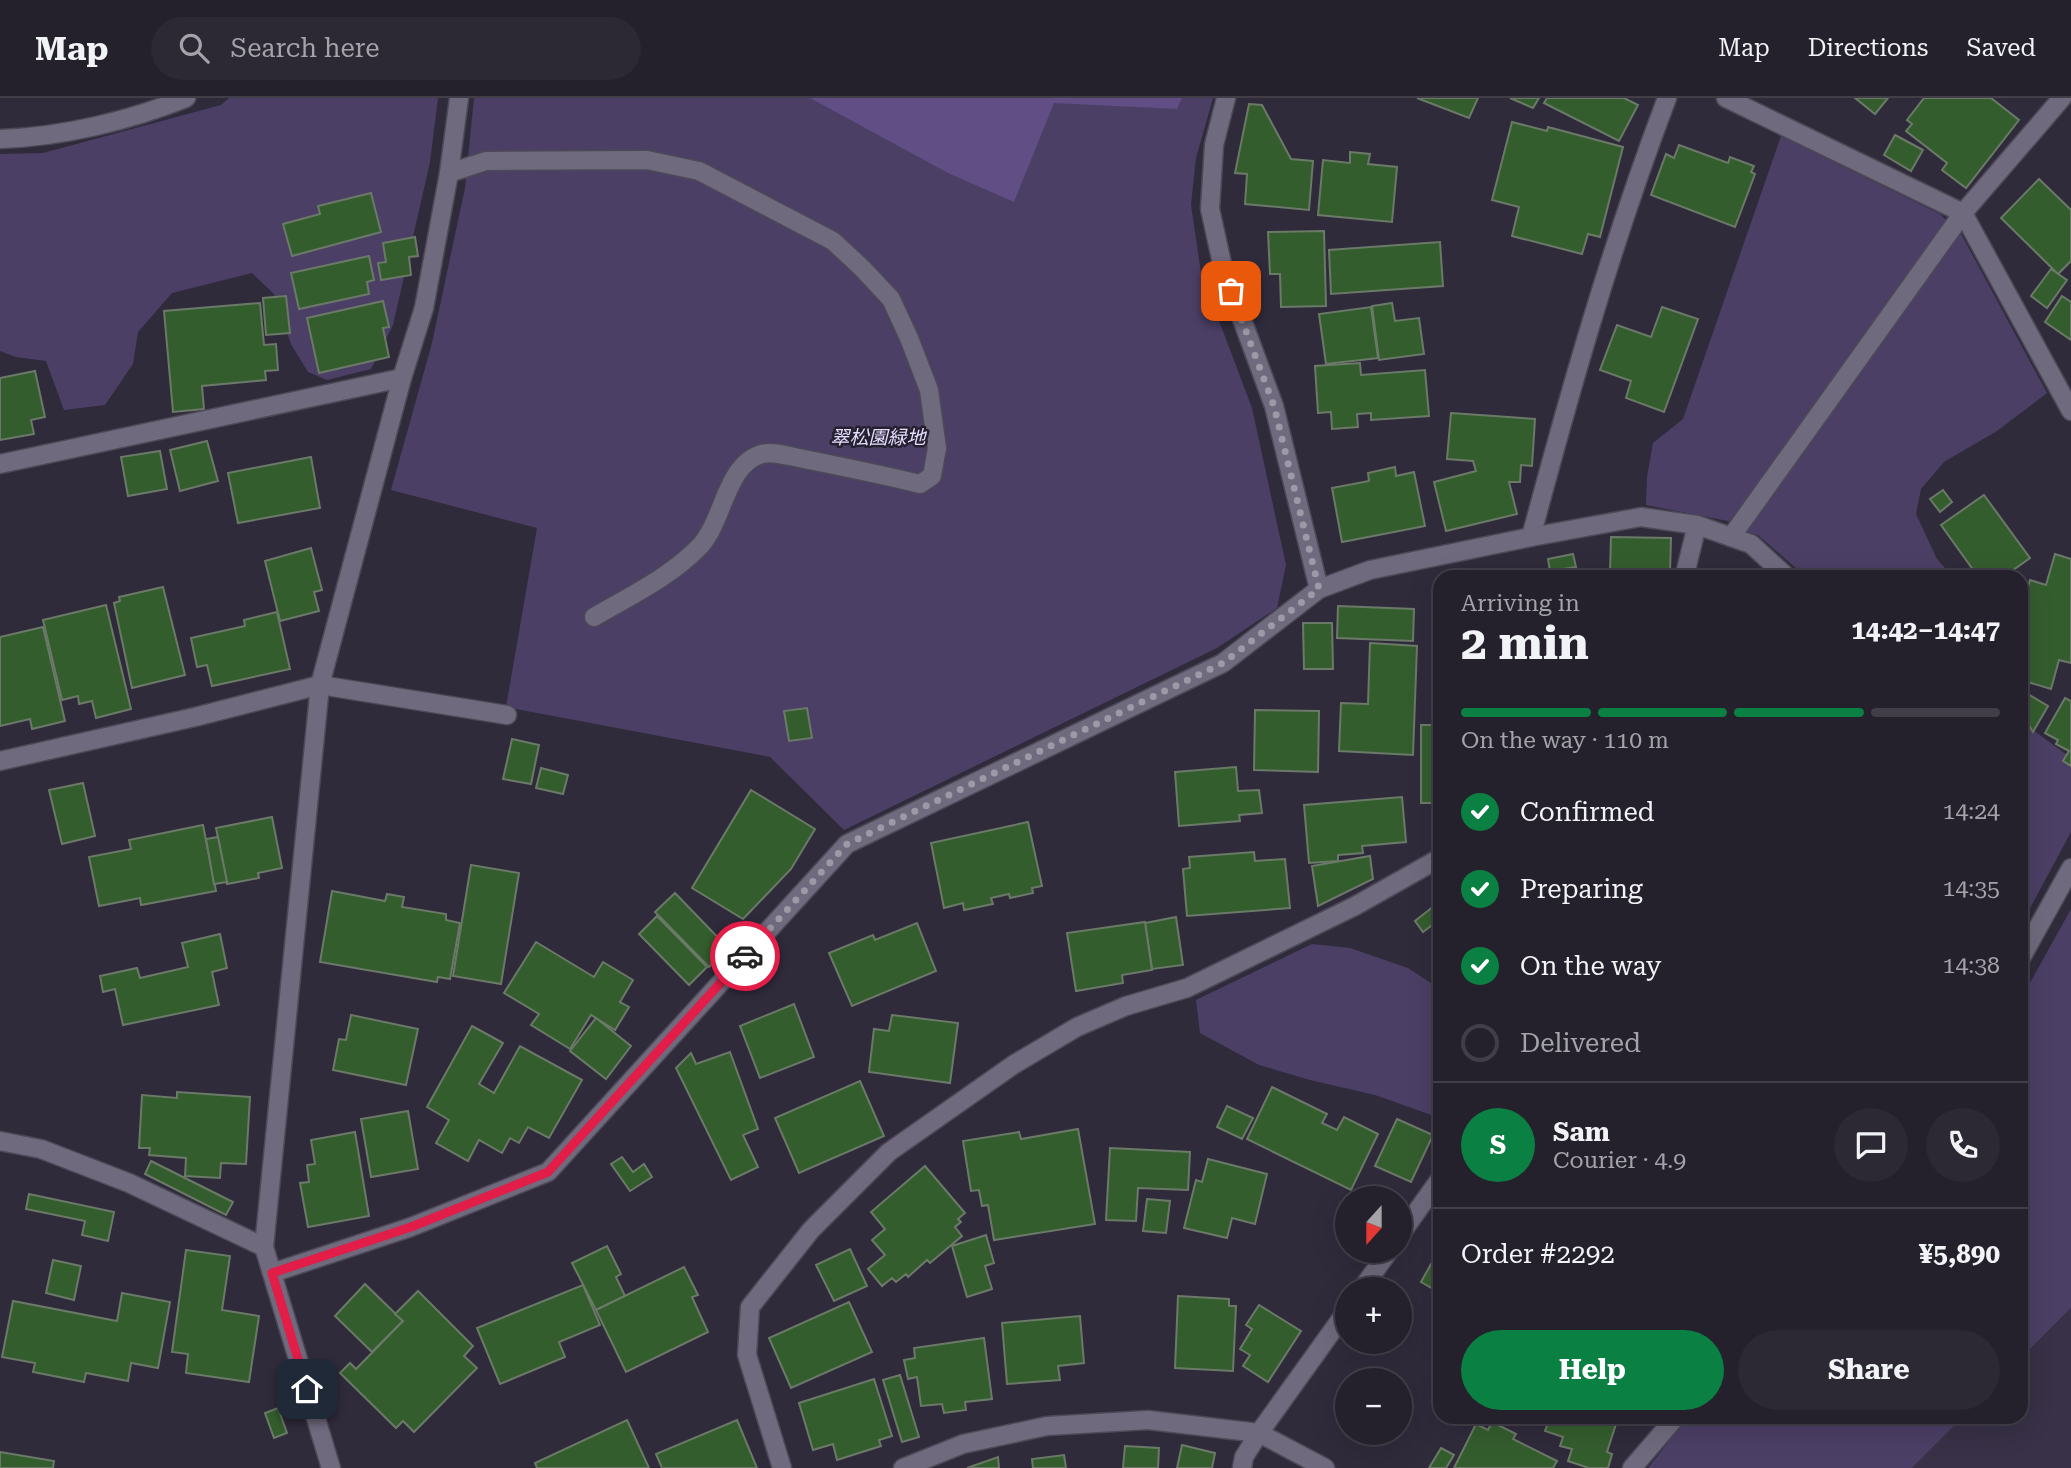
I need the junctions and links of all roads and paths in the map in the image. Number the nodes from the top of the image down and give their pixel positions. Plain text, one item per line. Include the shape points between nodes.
1 (186, 98) edge
2 (459, 98) edge
3 (1226, 98) edge
4 (1667, 98) edge
5 (1726, 98) edge
6 (2062, 98) edge
7 (0, 139) edge
8 (449, 173) junction
9 (1963, 213) junction
10 (402, 378) junction
11 (2071, 411) edge
12 (0, 464) edge
13 (1697, 525) junction
14 (1531, 537) junction
15 (1731, 537) junction
16 (1686, 570) edge
17 (1779, 570) edge
18 (1319, 589) junction
19 (594, 617) dead end
20 (320, 685) junction
21 (507, 716) dead end
22 (0, 761) edge
23 (1433, 862) edge
24 (2071, 869) edge
25 (2028, 946) edge
26 (0, 1141) edge
27 (1433, 1189) edge
28 (1412, 1218) edge
29 (264, 1247) junction
30 (272, 1273) junction
31 (1335, 1327) edge
32 (1670, 1424) edge
33 (1259, 1433) junction
34 (331, 1468) edge
35 (782, 1468) edge
36 (903, 1468) edge
37 (1242, 1468) edge
38 (1325, 1468) edge
39 (1632, 1468) edge

1 - 7 street via 156,110 41,138
2 - 8 street
3 - 18 street via 1214,145 1210,209 1223,268 1274,406
4 - 14 street via 1586,337
5 - 9 street
6 - 9 street
8 - 10 street via 424,307
8 - 19 street via 486,161 647,160 699,171 833,241 863,269 891,299 929,390 937,448 932,476 920,484 763,453 743,463 702,544 645,587
9 - 11 street
9 - 15 street
10 - 12 street
10 - 20 street
13 - 14 street via 1641,517
13 - 15 street
13 - 16 street
14 - 18 street via 1370,570
15 - 17 street via 1751,544
18 - 30 street via 1223,663 847,844 548,1172 411,1227
20 - 21 street
20 - 22 street
20 - 29 street
23 - 35 street via 1355,906 1187,988 1077,1027 1013,1065 889,1152 811,1230 750,1307 747,1355
24 - 25 street
26 - 29 street via 41,1149 129,1182
27 - 28 street
29 - 30 street
30 - 34 street
31 - 33 street
32 - 39 street
33 - 36 street via 1148,1420 1047,1426 962,1444
33 - 37 street
33 - 38 street

